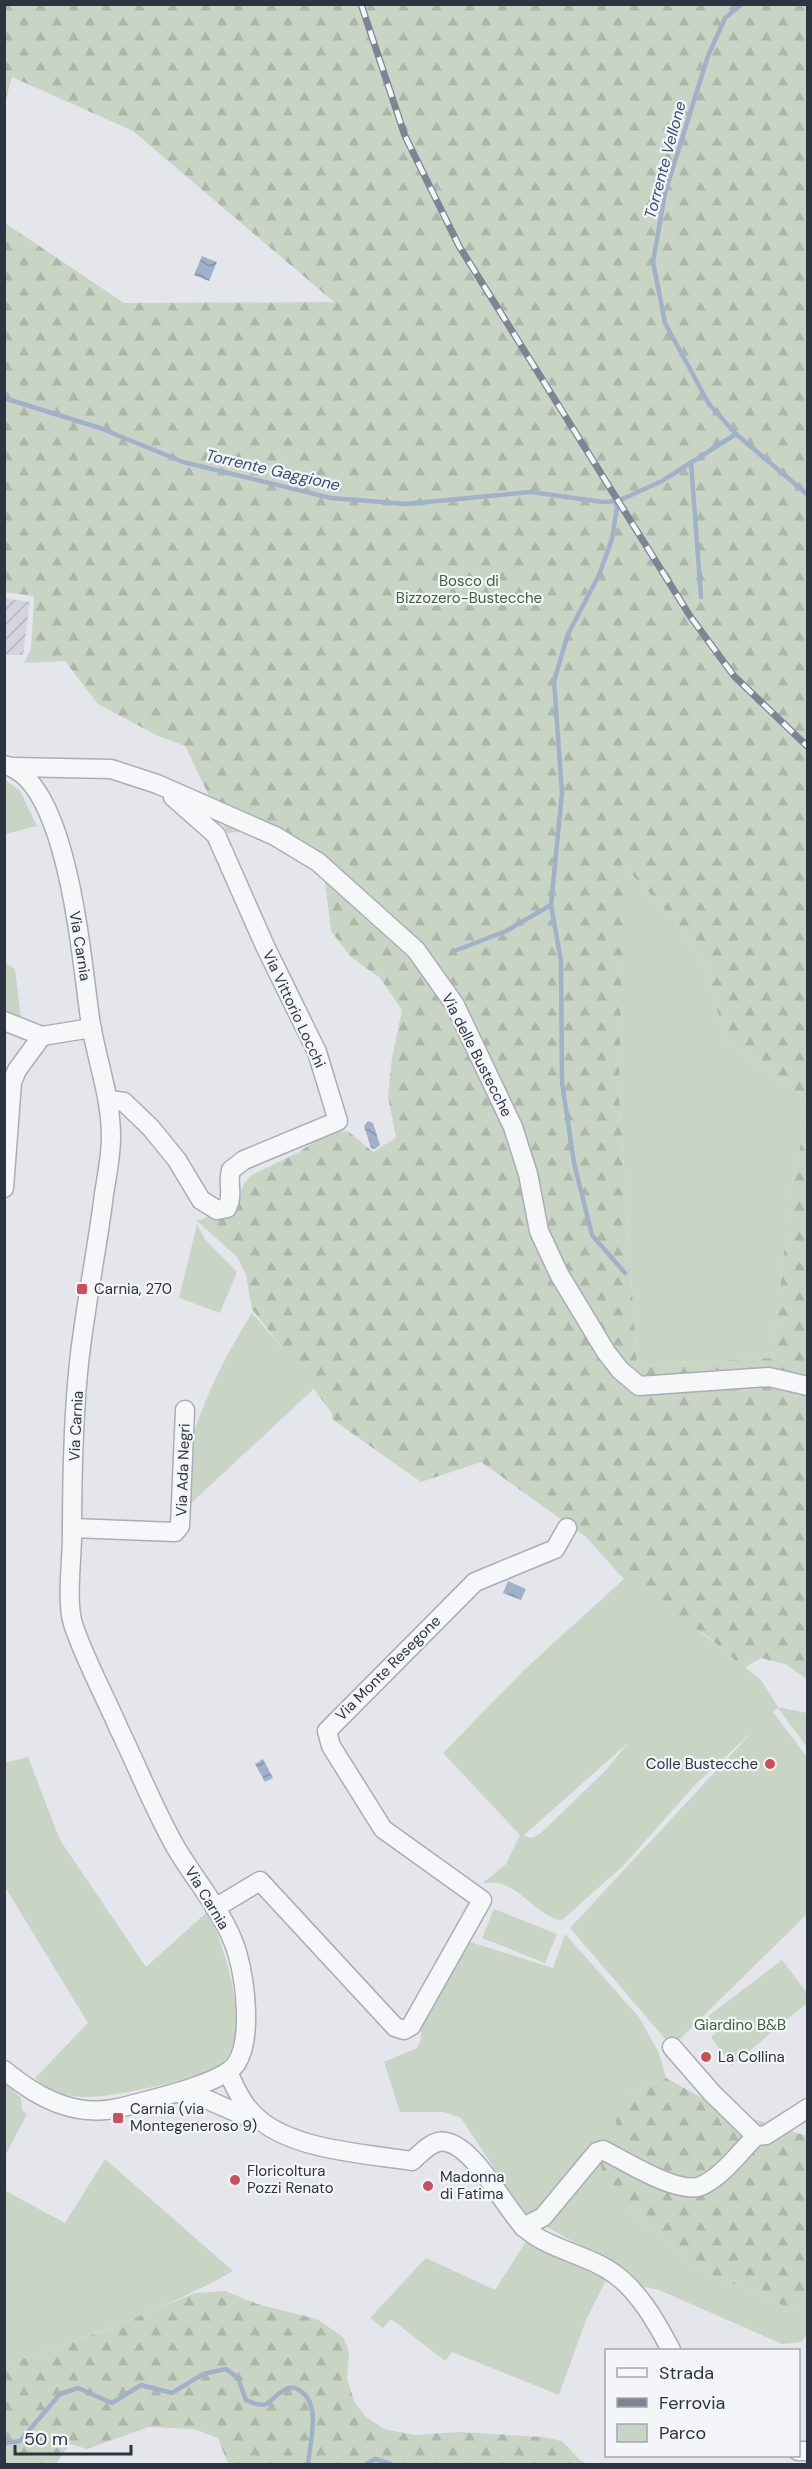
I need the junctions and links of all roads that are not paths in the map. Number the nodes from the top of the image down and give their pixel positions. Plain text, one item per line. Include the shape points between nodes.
1 (9, 766) edge
2 (157, 784) junction
3 (4, 1021) edge
4 (92, 1028) junction
5 (42, 1036) junction
6 (110, 1100) junction
7 (4, 1188) edge
8 (807, 1386) edge
9 (185, 1410) dead end
10 (72, 1528) junction
11 (567, 1528) dead end
12 (215, 1908) junction
13 (672, 2047) dead end
14 (4, 2070) edge
15 (228, 2072) junction
16 (176, 2093) junction
17 (807, 2108) edge
18 (271, 2128) junction
19 (756, 2136) junction
20 (523, 2227) junction
21 (670, 2349) edge

1 - 2 street, Via delle Bustecche via 111,769
1 - 4 street, Via Carnia via 31,780 45,801 54,829 70,882
2 - 6 street, Via Vittorio Locchi via 216,835 317,1052 338,1121 244,1160 231,1170 231,1199 226,1208 217,1210 201,1200 177,1160 151,1128 124,1102
2 - 8 street, Via delle Bustecche via 275,836 318,862 416,951 455,1005 513,1127 528,1174 538,1231 559,1274 620,1370 639,1386 769,1377
3 - 5 street
4 - 5 street
4 - 6 street, Via Carnia
5 - 7 street via 12,1082
6 - 10 street, Via Carnia via 111,1142 79,1365
9 - 10 street, Via Ada Negri via 180,1526 175,1532
10 - 12 street, Via Carnia via 71,1619 171,1838
11 - 12 street, Via Monte Resegone via 555,1549 475,1582 327,1731 331,1746 383,1829 482,1900 411,2026 404,2030 395,2027 260,1881
12 - 15 street, Via Carnia via 236,1951 244,1997 245,2041 240,2057
13 - 19 street
14 - 16 street via 30,2091 81,2111 114,2109
15 - 16 street
15 - 18 street via 249,2110
16 - 18 street via 208,2100
17 - 19 street via 766,2135
18 - 20 street via 323,2146 412,2161 431,2144 444,2141 461,2147
19 - 20 street via 714,2178 690,2188 674,2185 603,2150 597,2152 543,2217
20 - 21 street via 607,2269 624,2282 657,2323

